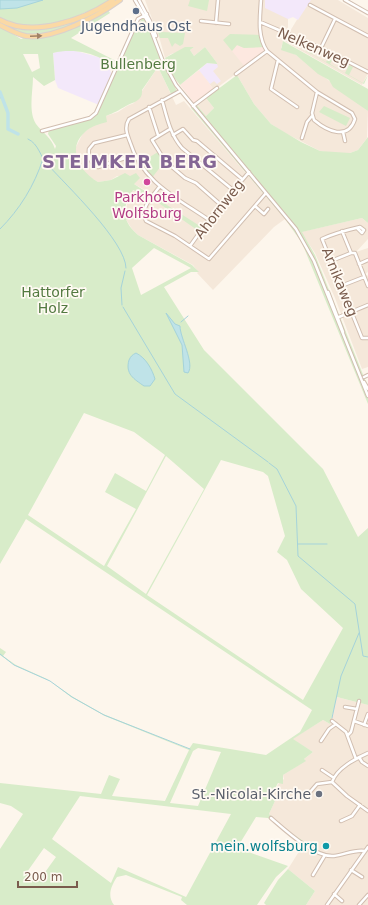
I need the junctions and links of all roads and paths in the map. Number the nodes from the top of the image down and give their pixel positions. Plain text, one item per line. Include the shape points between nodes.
1 (120, 0) edge
2 (124, 0) edge
3 (137, 0) edge
4 (218, 0) edge
5 (262, 0) edge
6 (345, 0) edge
7 (114, 2) edge
8 (310, 5) dead end
9 (368, 13) edge
10 (146, 14) junction
11 (335, 19) junction
12 (0, 20) edge
13 (201, 21) dead end
14 (260, 22) junction
15 (216, 23) junction
16 (0, 24) edge
17 (229, 24) dead end
18 (368, 36) edge
19 (321, 48) junction
20 (267, 51) junction
21 (278, 60) junction
22 (368, 72) edge
23 (236, 74) dead end
24 (217, 88) dead end
25 (180, 90) junction
26 (317, 92) junction
27 (162, 100) junction
28 (193, 106) junction
29 (149, 107) junction
30 (297, 107) dead end
31 (312, 116) junction
32 (170, 129) junction
33 (42, 131) dead end
34 (344, 132) junction
35 (127, 135) junction
36 (158, 135) junction
37 (173, 135) junction
38 (302, 138) dead end
39 (345, 141) dead end
40 (134, 155) junction
41 (249, 172) junction
42 (242, 180) junction
43 (160, 186) junction
44 (233, 190) junction
45 (266, 193) junction
46 (221, 205) junction
47 (254, 206) junction
48 (268, 209) dead end
49 (209, 220) junction
50 (356, 228) dead end
51 (342, 231) junction
52 (190, 246) junction
53 (350, 253) junction
54 (368, 260) edge
55 (331, 261) junction
56 (359, 264) junction
57 (364, 277) junction
58 (341, 286) junction
59 (368, 286) edge
60 (368, 306) edge
61 (352, 312) junction
62 (338, 317) junction
63 (368, 338) edge
64 (359, 373) junction
65 (368, 375) edge
66 (364, 377) dead end
67 (368, 389) edge
68 (368, 396) edge
69 (359, 702) dead end
70 (345, 707) dead end
71 (357, 709) junction
72 (368, 714) edge
73 (332, 721) dead end
74 (354, 721) junction
75 (336, 724) junction
76 (364, 725) junction
77 (368, 726) edge
78 (348, 735) junction
79 (321, 741) dead end
80 (368, 753) edge
81 (357, 758) junction
82 (368, 766) edge
83 (322, 770) dead end
84 (334, 778) junction
85 (332, 782) junction
86 (307, 793) dead end
87 (360, 805) junction
88 (368, 811) edge
89 (271, 818) dead end
90 (341, 821) dead end
91 (368, 848) edge
92 (365, 851) junction
93 (325, 855) junction
94 (351, 870) junction
95 (313, 875) dead end
96 (362, 877) dead end
97 (334, 894) junction
98 (368, 895) edge
99 (342, 901) dead end
100 (326, 905) edge
101 (360, 905) edge

1 - 7 main road
2 - 7 street
3 - 10 street
3 - 10 street
4 - 15 street
5 - 14 street
6 - 9 street
7 - 12 main road via 87,14 48,25 21,28
16 -> 7 main road via 20,34 44,35 90,18
8 - 11 street
10 - 25 street via 153,26 167,69
10 - 33 street via 138,20 96,113 90,118
11 - 18 street
11 - 19 street
13 - 15 street
14 - 19 street, Nelkenweg
14 - 20 street via 262,39
15 - 17 street
19 - 22 street, Nelkenweg
20 - 21 street
20 - 23 street
21 - 26 street
21 - 30 street via 271,89
24 - 28 street
25 - 27 street
25 - 28 street
26 - 31 street
26 - 34 street via 354,116 353,124
27 - 29 street
27 - 32 street
28 - 41 street
29 - 35 street via 129,119 126,123
29 - 36 street
31 - 34 street via 316,122 332,131
31 - 38 street via 307,122
32 - 36 street
32 - 37 street
34 - 39 street
35 - 40 street
35 - 40 street via 94,143 88,149 89,156 92,164 100,166
36 - 46 street via 152,140 165,162 185,178 196,183
37 - 42 street via 183,129
37 - 44 street via 182,148
40 - 43 street via 146,174
41 - 42 street, Ahornweg
41 - 45 street
42 - 44 street, Ahornweg
43 - 49 street
43 - 52 street via 145,208 145,219
44 - 46 street, Ahornweg
45 - 47 street
45 - 62 street via 306,245
46 - 49 street, Ahornweg
47 - 48 street via 264,214
47 - 52 street via 209,259
49 - 52 street, Ahornweg
50 - 51 street
51 - 53 street, Arnikaweg
51 - 55 street, Arnikaweg via 322,239
53 - 55 street
53 - 56 street, Arnikaweg via 355,253
54 - 56 street
55 - 58 street, Arnikaweg
56 - 57 street
57 - 58 street
57 - 59 street
58 - 61 street, Arnikaweg
60 - 61 street
61 - 62 street
61 - 63 street, Arnikaweg via 362,338
62 - 64 street
64 - 67 street
64 - 68 street
65 - 66 street
69 - 71 street
70 - 71 street
71 - 74 street
72 - 76 street
73 - 75 street
74 - 76 street
74 - 78 street
75 - 78 street
75 - 79 street
76 - 77 street
78 - 81 street
80 - 81 street
81 - 82 street
81 - 84 street
83 - 84 street
84 - 85 street
85 - 86 street via 317,784
85 - 87 street
87 - 88 street
87 - 90 street via 352,816
89 - 93 street via 299,840
91 - 92 street
92 - 93 street
92 - 94 street
93 - 95 street
94 - 96 street
94 - 97 street
97 - 99 street
97 - 100 street
98 - 101 street

